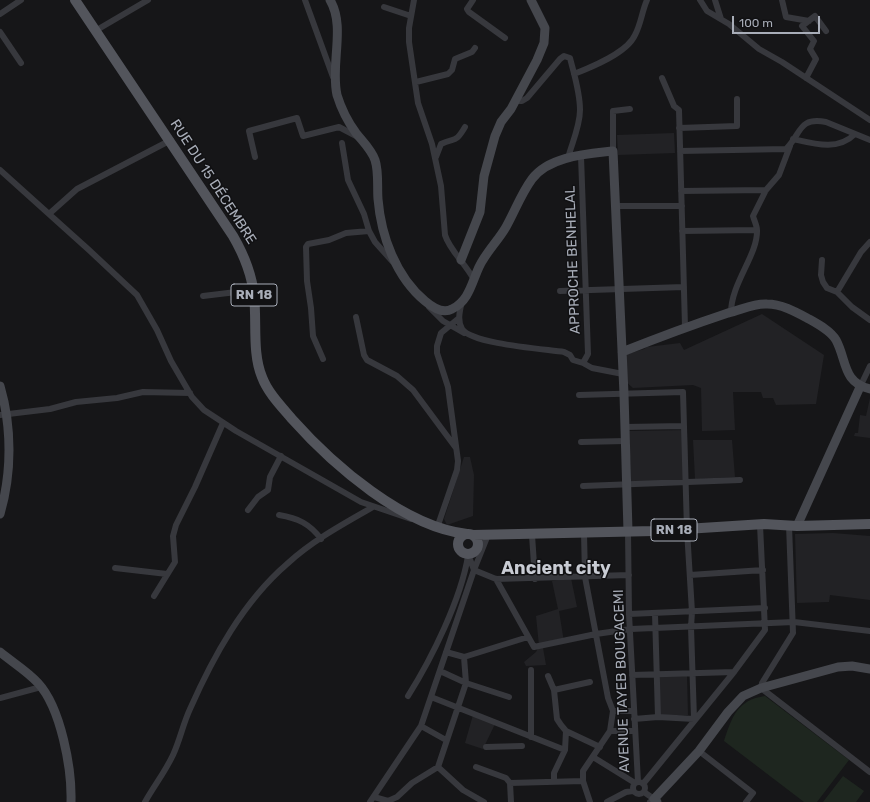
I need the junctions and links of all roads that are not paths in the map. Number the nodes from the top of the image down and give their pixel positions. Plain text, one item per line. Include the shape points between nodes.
1 (21, 0) edge
2 (75, 0) edge
3 (148, 0) edge
4 (305, 0) edge
5 (330, 0) edge
6 (414, 0) edge
7 (473, 0) edge
8 (531, 0) edge
9 (647, 0) edge
10 (700, 0) edge
11 (715, 0) edge
12 (782, 0) edge
13 (384, 7) dead end
14 (0, 14) edge
15 (411, 16) junction
16 (721, 19) junction
17 (809, 21) junction
18 (95, 31) junction
19 (826, 31) dead end
20 (0, 32) edge
21 (505, 38) dead end
22 (475, 48) dead end
23 (20, 63) dead end
24 (574, 74) junction
25 (662, 78) dead end
26 (806, 78) junction
27 (416, 82) junction
28 (336, 85) junction
29 (737, 99) dead end
30 (515, 101) junction
31 (630, 110) dead end
32 (870, 120) edge
33 (465, 127) dead end
34 (679, 128) junction
35 (855, 134) junction
36 (361, 138) junction
37 (170, 140) junction
38 (793, 140) junction
39 (870, 140) edge
40 (342, 143) dead end
41 (613, 151) junction
42 (680, 151) junction
43 (255, 156) dead end
44 (581, 156) junction
45 (568, 158) junction
46 (435, 159) junction
47 (0, 170) edge
48 (766, 190) junction
49 (681, 191) junction
50 (615, 206) junction
51 (682, 206) junction
52 (49, 214) junction
53 (757, 230) junction
54 (369, 231) junction
55 (682, 231) junction
56 (870, 242) edge
57 (461, 260) junction
58 (822, 260) dead end
59 (397, 266) junction
60 (474, 280) junction
61 (684, 287) junction
62 (253, 290) junction
63 (586, 290) junction
64 (620, 290) junction
65 (560, 291) dead end
66 (837, 292) junction
67 (203, 296) dead end
68 (420, 297) junction
69 (463, 300) junction
70 (731, 313) junction
71 (356, 317) dead end
72 (459, 318) junction
73 (870, 320) edge
74 (450, 325) junction
75 (686, 327) junction
76 (470, 336) junction
77 (622, 352) junction
78 (323, 359) dead end
79 (583, 363) junction
80 (870, 367) edge
81 (623, 374) junction
82 (0, 386) edge
83 (860, 387) junction
84 (870, 389) edge
85 (190, 393) junction
86 (624, 394) junction
87 (579, 395) dead end
88 (3, 415) edge
89 (223, 423) junction
90 (684, 426) junction
91 (625, 427) junction
92 (626, 441) junction
93 (581, 442) dead end
94 (456, 449) junction
95 (281, 456) junction
96 (740, 480) dead end
97 (687, 483) junction
98 (627, 485) junction
99 (583, 486) dead end
100 (2, 499) edge
101 (373, 508) junction
102 (248, 510) dead end
103 (0, 514) edge
104 (279, 515) dead end
105 (870, 524) edge
106 (760, 525) junction
107 (793, 525) junction
108 (438, 528) junction
109 (687, 530) junction
110 (628, 531) junction
111 (584, 533) junction
112 (470, 534) junction
113 (532, 534) junction
114 (488, 535) junction
115 (321, 539) junction
116 (463, 552) junction
117 (115, 568) dead end
118 (474, 570) junction
119 (763, 570) junction
120 (167, 574) junction
121 (629, 575) junction
122 (690, 575) junction
123 (585, 577) junction
124 (496, 579) junction
125 (534, 579) junction
126 (154, 596) dead end
127 (765, 608) junction
128 (692, 612) junction
129 (629, 614) junction
130 (655, 614) junction
131 (794, 622) junction
132 (765, 623) junction
133 (691, 627) junction
134 (656, 629) junction
135 (631, 630) junction
136 (870, 631) edge
137 (596, 634) junction
138 (528, 637) junction
139 (0, 652) edge
140 (446, 652) junction
141 (464, 657) junction
142 (870, 669) edge
143 (531, 670) dead end
144 (440, 671) junction
145 (734, 672) junction
146 (658, 674) junction
147 (692, 674) junction
148 (632, 675) junction
149 (548, 676) dead end
150 (590, 682) dead end
151 (466, 683) junction
152 (41, 687) junction
153 (761, 688) junction
154 (554, 690) junction
155 (408, 696) dead end
156 (431, 697) junction
157 (509, 697) dead end
158 (0, 698) edge
159 (458, 709) junction
160 (613, 711) junction
161 (634, 711) junction
162 (658, 717) junction
163 (634, 720) junction
164 (694, 720) junction
165 (421, 726) junction
166 (566, 731) junction
167 (610, 731) junction
168 (635, 731) junction
169 (531, 737) junction
170 (446, 740) junction
171 (522, 746) dead end
172 (486, 747) dead end
173 (600, 747) junction
174 (565, 750) junction
175 (699, 751) junction
176 (593, 757) junction
177 (438, 767) junction
178 (476, 767) dead end
179 (870, 772) edge
180 (554, 781) junction
181 (583, 781) junction
182 (510, 782) junction
183 (639, 783) junction
184 (71, 791) junction
185 (633, 791) junction
186 (644, 792) junction
187 (372, 800) edge
188 (654, 801) edge
189 (71, 802) edge
190 (75, 802) edge
191 (145, 802) edge
192 (484, 802) edge
193 (511, 802) edge
194 (590, 802) edge
195 (607, 802) edge
196 (746, 802) edge

1 - 14 street
2 - 18 main road, RUE DU 15 DÉCEMBRE / RN 18
3 - 18 street
4 - 28 street
5 - 28 street via 336,15 337,29 334,72
6 - 15 street
7 - 21 street via 467,9 469,12
8 - 30 street via 545,28 545,39 542,50
9 - 24 street via 635,37 619,51
10 - 16 street via 707,11
11 - 16 street
12 - 17 street via 786,17
13 - 15 street
15 - 27 street via 409,42
16 - 26 street via 759,49
17 - 19 street via 815,16
17 - 26 street via 802,26 814,41 810,49 816,59
18 - 37 main road, RUE DU 15 DÉCEMBRE / RN 18
20 - 23 street
22 - 27 street via 455,59 448,74
24 - 30 street via 570,58 564,56 527,98
24 - 45 street via 580,110
25 - 34 street via 674,106 679,110
26 - 32 street
27 - 46 street via 418,103
28 - 36 street via 346,117
29 - 34 street via 737,126
30 - 57 street via 495,136 484,176 480,212
31 - 41 street via 613,111
33 - 46 street via 454,141 441,144
34 - 42 street
35 - 38 street via 848,141 832,146
35 - 38 street via 826,122 808,121
35 - 39 street
36 - 43 street via 339,127 303,136 297,118 249,131
36 - 59 street via 376,161 380,216
37 - 52 street via 77,189
37 - 62 main road, RUE DU 15 DÉCEMBRE / RN 18 via 233,236 248,265
38 - 42 street via 786,149 777,150
38 - 48 street via 780,175
40 - 54 street via 348,180
41 - 44 street
41 - 50 street
42 - 49 street
44 - 45 street
44 - 63 street, APPROCHE BENHELAL
45 - 60 street via 541,170 533,178 499,239 479,266
46 - 57 street via 441,186 447,243
47 - 52 street
48 - 49 street
48 - 53 street via 753,216
49 - 51 street
50 - 51 street
50 - 64 street
51 - 55 street
52 - 85 street via 137,295
53 - 55 street
53 - 70 street via 755,242 731,303
54 - 59 street via 375,242
54 - 78 street via 346,233 306,247 313,336
55 - 61 street
56 - 66 street via 861,252
57 - 60 street
58 - 66 street via 823,282 827,288
59 - 68 street
60 - 69 street
61 - 64 street
61 - 75 street
62 - 67 street
62 - 108 main road, RUE DU 15 DÉCEMBRE / RN 18 via 259,366 276,400 315,445 348,474 398,507
63 - 64 street
63 - 65 street
63 - 79 street, APPROCHE BENHELAL via 588,354
64 - 77 street
66 - 73 street
68 - 69 street via 430,305 448,311
68 - 74 street
69 - 72 street
70 - 75 street
70 - 83 street via 766,304 789,309 813,321 835,338 847,372
71 - 94 street via 367,360 397,376 413,390
72 - 74 street
72 - 76 street via 463,330
74 - 76 street
74 - 94 street via 438,339 437,354 448,387
75 - 77 street
76 - 79 street via 564,352 570,354 572,360
77 - 81 street
79 - 81 street via 592,368
80 - 83 street
81 - 86 street
82 - 88 street
83 - 84 street
83 - 107 street
85 - 88 street via 143,392
85 - 89 street via 204,410
86 - 87 street
86 - 90 street via 683,392
86 - 91 street
88 - 100 street via 9,449
89 - 95 street
89 - 120 street via 173,531 175,562
90 - 91 street
90 - 97 street
91 - 92 street
92 - 93 street
92 - 98 street
94 - 108 street via 457,470
95 - 101 street
95 - 102 street via 270,477 268,490 258,497
96 - 97 street
97 - 98 street
97 - 109 street
98 - 99 street
98 - 110 street
100 - 103 street
101 - 108 street
101 - 115 street
104 - 115 street via 309,525
105 - 107 main road, RN 18
106 - 107 main road, RN 18
106 - 109 main road, RN 18
106 - 119 street
107 - 131 street
108 - 112 main road, RUE DU 15 DÉCEMBRE / RN 18
108 - 116 main road
109 - 110 main road, RN 18
109 - 122 street
110 - 111 main road, RN 18
110 - 121 street, AVENUE TAYEB BOUGACEMI
111 - 113 main road, RN 18
111 - 123 street
112 - 114 main road, RN 18
112 - 116 main road via 458,539
112 - 116 main road via 477,540 478,547 474,552
113 - 114 main road, RN 18
113 - 125 street
114 - 118 street
115 - 191 street via 301,552 270,580 230,632 189,710 173,756
116 - 118 street
116 - 155 street via 465,575 460,589 424,671
117 - 120 street
118 - 124 street
118 - 140 street
119 - 122 street
119 - 127 street
120 - 126 street
121 - 123 street
121 - 129 street, AVENUE TAYEB BOUGACEMI
122 - 128 street
123 - 125 street
123 - 137 street
124 - 125 street
124 - 138 street
127 - 128 street
127 - 132 street
128 - 130 street
128 - 133 street
129 - 130 street
129 - 135 street, AVENUE TAYEB BOUGACEMI
130 - 134 street
131 - 132 street
131 - 136 street
131 - 153 street via 793,633
132 - 133 street
132 - 145 street via 762,637
133 - 134 street
133 - 147 street
134 - 135 street
134 - 146 street
135 - 137 street
135 - 148 street, AVENUE TAYEB BOUGACEMI
137 - 138 street via 534,647
137 - 160 street via 608,698
138 - 141 street
139 - 152 street
140 - 141 street
140 - 144 street
141 - 151 street
142 - 153 street via 838,667
143 - 169 street
144 - 151 street
144 - 156 street
145 - 147 street
145 - 164 street
146 - 147 street
146 - 148 street
146 - 162 street
147 - 164 street
148 - 161 street, AVENUE TAYEB BOUGACEMI
149 - 154 street
150 - 154 street
151 - 157 street
151 - 159 street
152 - 158 street
152 - 184 street via 52,706 60,730
153 - 175 street via 743,696
153 - 179 street
154 - 166 street via 557,718
156 - 159 street
156 - 165 street
159 - 169 street
159 - 170 street
160 - 161 street
160 - 167 street
161 - 163 street, AVENUE TAYEB BOUGACEMI
162 - 163 street
162 - 164 street
163 - 168 street, AVENUE TAYEB BOUGACEMI
164 - 183 street
165 - 170 street
165 - 187 street
166 - 173 street
166 - 174 street
167 - 168 street
167 - 173 street
168 - 183 street, AVENUE TAYEB BOUGACEMI
169 - 174 street
170 - 177 street
171 - 172 street
173 - 176 street
174 - 180 street via 554,773
175 - 188 street
175 - 196 street via 753,793
176 - 181 street via 583,771
176 - 183 street
177 - 187 street via 412,783 397,797 388,801
177 - 192 street via 463,790
178 - 182 street via 506,778
180 - 181 street
180 - 182 street
181 - 194 street
182 - 193 street
183 - 185 street via 632,787
183 - 186 street via 645,789
184 - 189 street
184 - 190 street
185 - 186 street via 639,795
185 - 195 street
186 - 188 street

